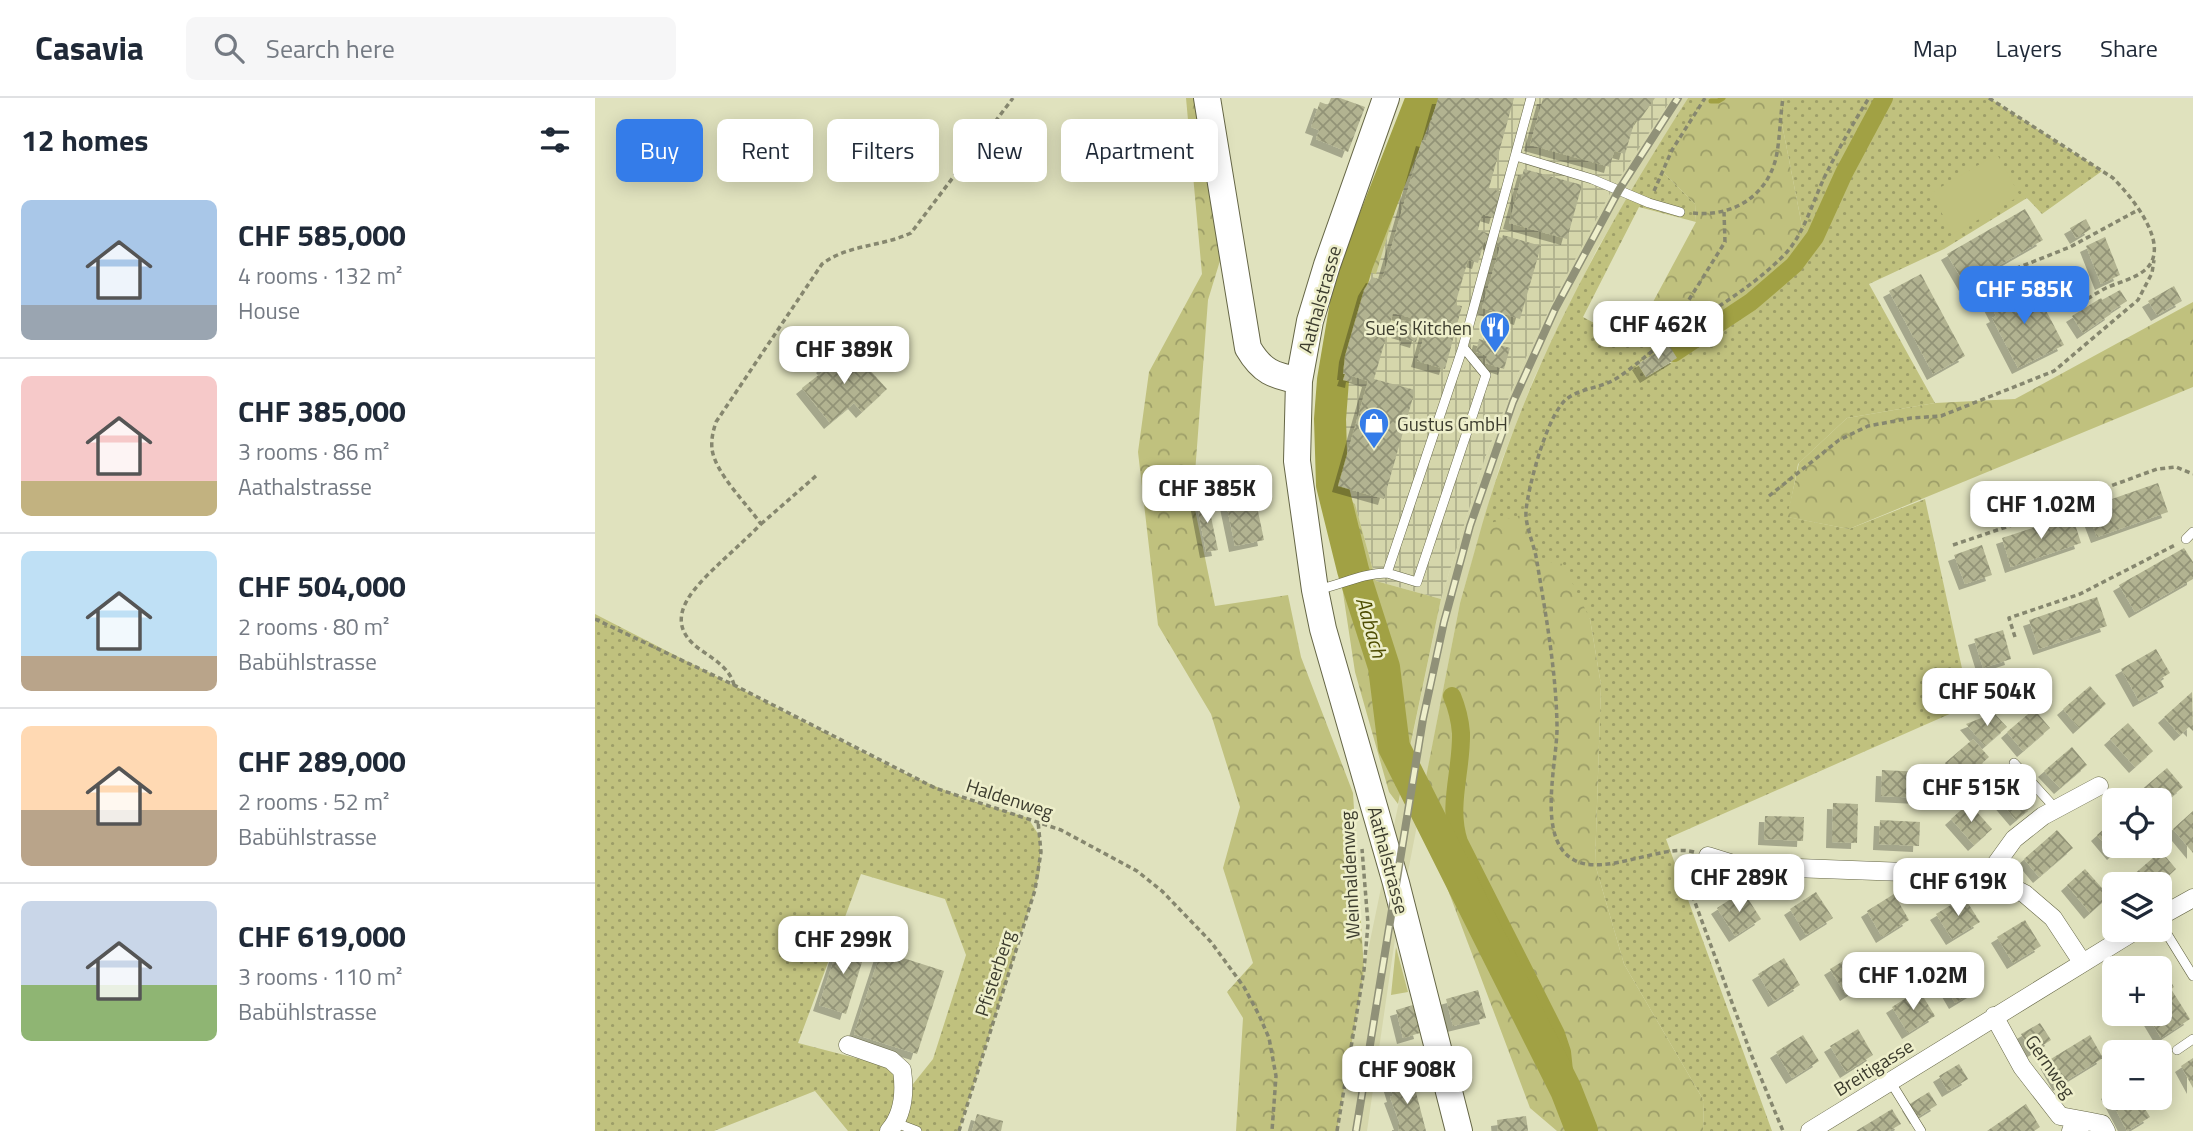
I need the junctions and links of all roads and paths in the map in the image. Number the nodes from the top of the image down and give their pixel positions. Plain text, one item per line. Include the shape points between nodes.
1 (1013, 98) edge
2 (1207, 98) edge
3 (1386, 98) edge
4 (1531, 98) edge
5 (1705, 98) edge
6 (1783, 98) edge
7 (1869, 98) edge
8 (1989, 98) edge
9 (1516, 156) junction
10 (1649, 203) junction
11 (2138, 210) junction
12 (1680, 212) joint
13 (1724, 212) junction
14 (2154, 260) junction
15 (1992, 278) dead end
16 (2069, 310) dead end
17 (1661, 345) junction
18 (1462, 347) junction
19 (1299, 381) junction
20 (2193, 474) edge
21 (817, 475) dead end
22 (1769, 496) dead end
23 (761, 524) junction
24 (2190, 535) edge
25 (1953, 545) dead end
26 (1387, 573) junction
27 (1315, 590) junction
28 (595, 619) edge
29 (2015, 637) dead end
30 (734, 685) junction
31 (2014, 763) dead end
32 (2099, 786) dead end
33 (2056, 809) junction
34 (1038, 821) junction
35 (1361, 837) dead end
36 (1708, 856) junction
37 (1988, 875) junction
38 (2193, 898) edge
39 (2172, 911) edge
40 (2172, 941) edge
41 (2117, 942) edge
42 (2082, 962) junction
43 (2193, 976) edge
44 (1994, 1016) junction
45 (2193, 1039) edge
46 (848, 1045) dead end
47 (2178, 1050) dead end
48 (1890, 1082) junction
49 (2087, 1121) junction
50 (892, 1127) edge
51 (917, 1131) edge
52 (959, 1131) edge
53 (1272, 1131) edge
54 (1337, 1131) edge
55 (1459, 1131) edge
56 (1783, 1131) edge
57 (1810, 1131) edge
58 (1921, 1131) edge
59 (2071, 1131) edge
60 (2106, 1131) edge

1 - 23 path via 911,233 894,241 851,248 822,264 723,408 712,435 716,464
2 - 19 main road via 1248,348 1264,370
3 - 19 main road, Aathalstrasse via 1320,287
4 - 9 lane
5 - 10 path via 1672,150
6 - 13 path via 1770,175 1755,195
7 - 17 path via 1789,249 1763,275
8 - 11 path via 2113,178
9 - 10 lane via 1592,179
9 - 18 lane
10 - 12 lane
11 - 14 path via 2151,233
11 - 15 path via 2070,247
12 - 13 path
13 - 17 path via 1725,242
14 - 16 path via 2139,275
14 - 22 path via 2138,300 2053,372 1941,416 1868,426 1839,440
17 - 36 path via 1612,380 1567,398 1543,442 1529,488 1526,514 1555,677 1553,832 1564,853 1576,862 1638,859 1685,849
18 - 26 lane
18 - 26 lane via 1486,375 1417,582
19 - 27 main road, Aathalstrasse via 1297,461
20 - 25 path via 2176,467 2157,469
21 - 23 path
23 - 30 path via 697,585 681,612 686,638 732,675
24 - 29 path via 2080,594 2009,618
26 - 27 lane via 1370,573
27 - 55 main road, Aathalstrasse via 1397,883
28 - 30 path, Haldenweg
30 - 34 path, Haldenweg via 935,788
31 - 33 lane
32 - 33 street
33 - 37 street via 2014,839
34 - 52 path, Pfisterberg via 1041,852 1035,890
34 - 53 path, Haldenweg via 1137,871 1211,942 1244,986 1269,1038 1276,1076
35 - 54 path, Weinhaldenweg via 1369,924
36 - 37 street via 1740,866
36 - 56 path via 1695,878 1693,897
37 - 42 street via 2025,894 2053,918
38 - 39 street
40 - 43 lane
41 - 42 street, Breitigasse
42 - 44 street, Breitigasse
44 - 48 street, Breitigasse
44 - 49 street, Gernweg via 2022,1067 2060,1116
45 - 47 lane
46 - 50 street via 891,1060 902,1070 905,1091
48 - 57 street, Breitigasse
48 - 58 lane
49 - 59 street
49 - 60 street, Gernweg via 2102,1124
50 - 51 lane

